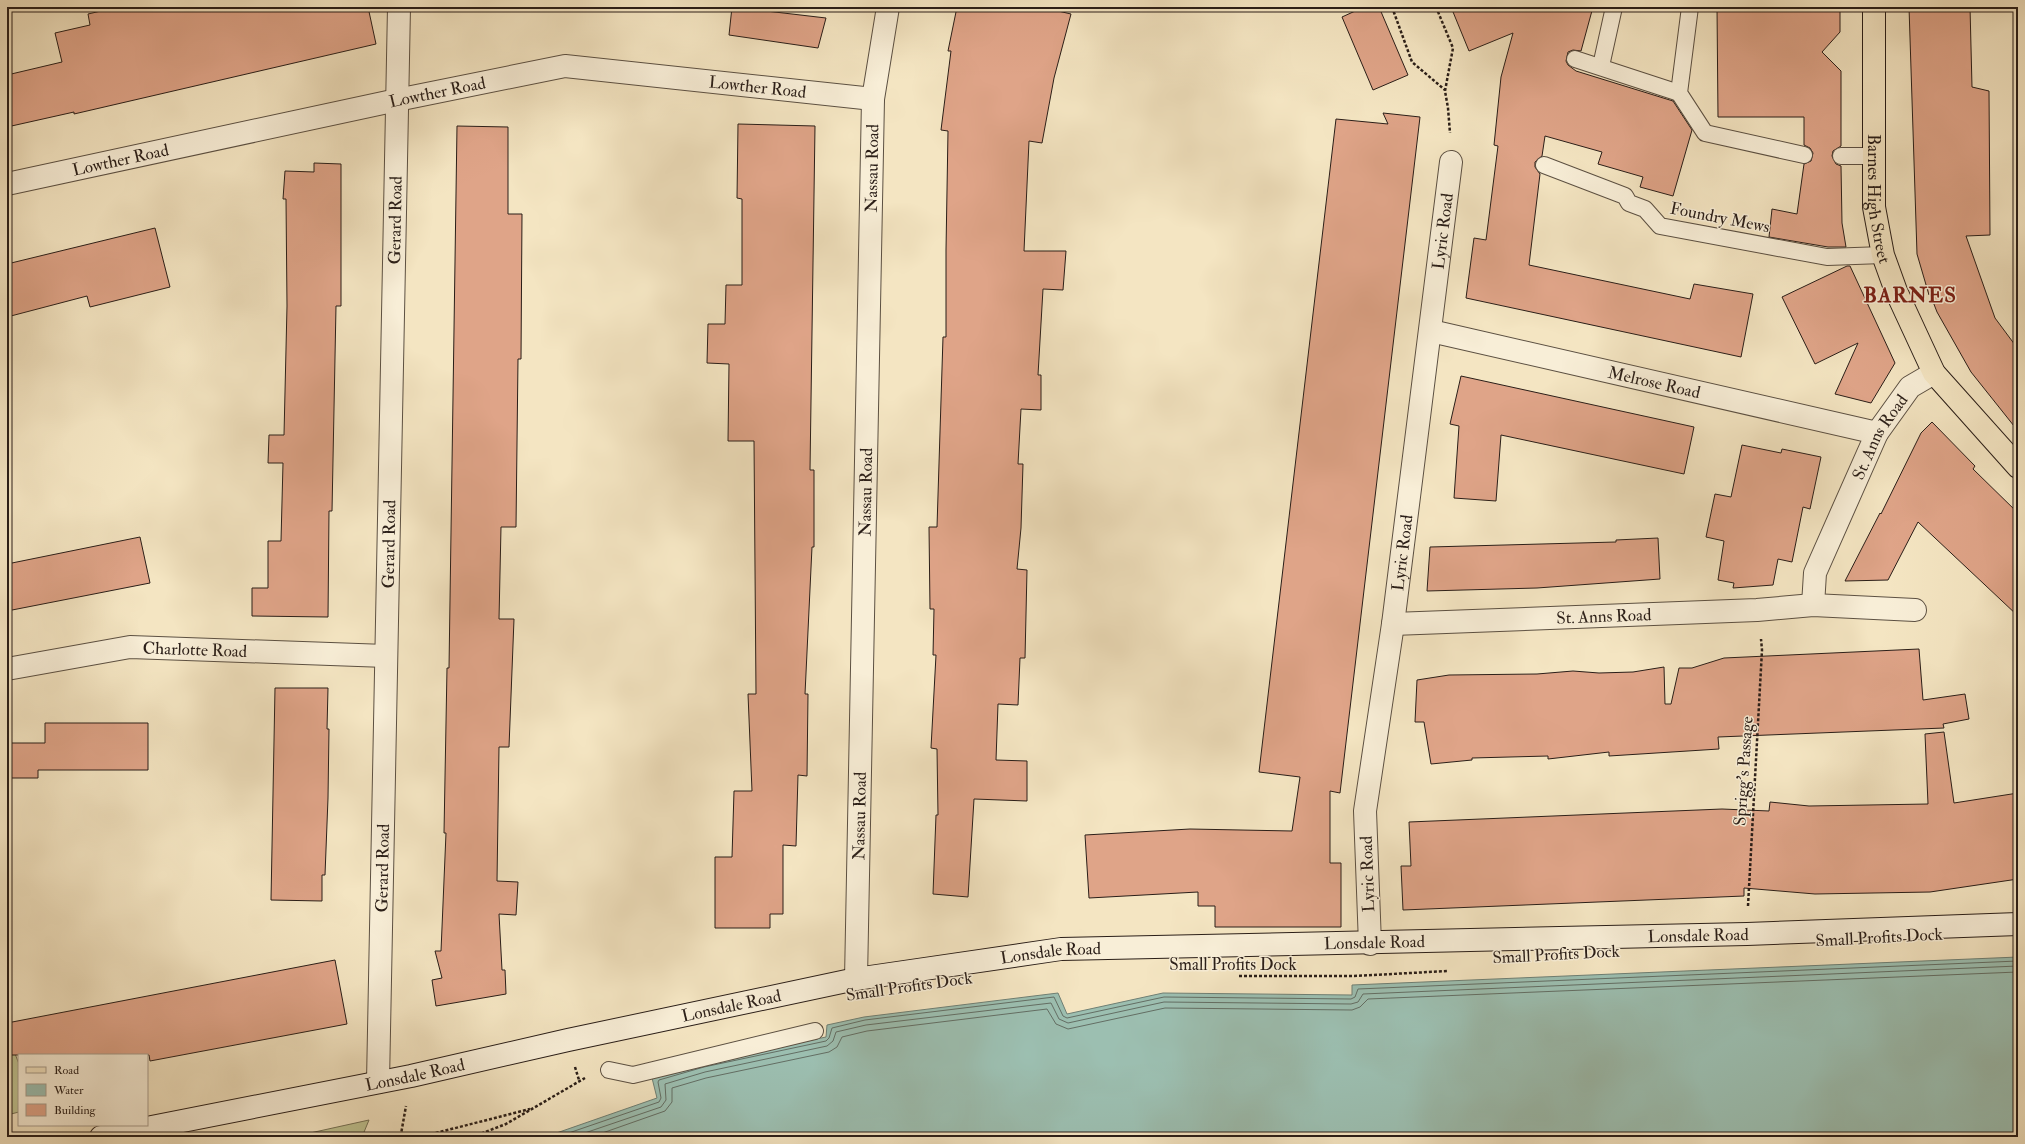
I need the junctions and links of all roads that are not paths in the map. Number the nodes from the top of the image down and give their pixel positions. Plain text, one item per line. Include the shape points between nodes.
1 (399, 7) edge
2 (888, 7) edge
3 (1614, 7) edge
4 (1690, 7) edge
5 (1874, 7) edge
6 (1575, 59) dead end
7 (1601, 66) junction
8 (1679, 93) junction
9 (873, 99) junction
10 (397, 100) junction
11 (1804, 155) dead end
12 (1841, 156) dead end
13 (1872, 156) junction
14 (1451, 162) road end
15 (1544, 165) dead end
16 (7, 184) edge
17 (1883, 255) junction
18 (1431, 331) junction
19 (1934, 373) junction
20 (1877, 433) junction
21 (2018, 467) edge
22 (1813, 605) junction
23 (1915, 610) dead end
24 (1393, 624) junction
25 (386, 656) junction
26 (7, 669) edge
27 (2018, 924) edge
28 (1370, 944) junction
29 (856, 979) junction
30 (815, 1030) dead end
31 (609, 1070) road end
32 (378, 1082) junction
33 (101, 1137) edge

1 - 10 street, Gerard Road
2 - 9 street, Nassau Road
3 - 7 lane
4 - 8 lane
5 - 13 main road, Barnes High Street
6 - 7 lane
7 - 8 lane
8 - 11 lane via 1705,133
9 - 10 street, Lowther Road via 565,66
9 - 29 street, Nassau Road
10 - 16 street, Lowther Road
10 - 25 street, Gerard Road
12 - 13 lane
13 - 17 main road, Barnes High Street via 1874,207
14 - 18 street, Lyric Road
15 - 17 lane, Foundry Mews via 1625,196 1629,203 1645,209 1660,226 1828,257
17 - 19 main road, Barnes High Street via 1896,291
18 - 20 street, Melrose Road
18 - 24 street, Lyric Road
19 - 20 street, St. Anns Road via 1910,387
19 - 21 main road, Barnes High Street
20 - 22 street, St. Anns Road via 1815,573
22 - 23 street, St. Anns Road
22 - 24 street, St. Anns Road via 1757,610
24 - 28 street, Lyric Road via 1365,811
25 - 26 street, Charlotte Road via 130,647
25 - 32 street, Gerard Road
27 - 28 street, Lonsdale Road
28 - 29 street, Lonsdale Road via 1061,949
29 - 32 street, Lonsdale Road
30 - 31 lane via 633,1075
32 - 33 street, Lonsdale Road

